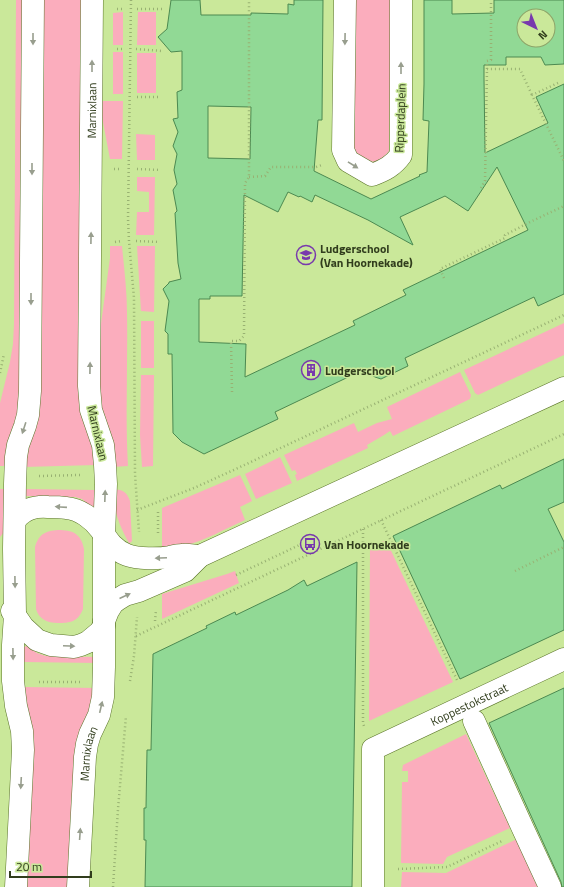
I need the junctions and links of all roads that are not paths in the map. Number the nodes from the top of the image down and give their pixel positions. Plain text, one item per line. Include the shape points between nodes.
1 (33, 0) edge
2 (92, 0) edge
3 (345, 0) edge
4 (401, 0) edge
5 (564, 388) edge
6 (15, 520) junction
7 (104, 535) junction
8 (7, 556) edge
9 (200, 556) junction
10 (7, 608) edge
11 (104, 626) junction
12 (564, 659) edge
13 (470, 713) junction
14 (16, 887) edge
15 (78, 887) edge
16 (373, 887) edge
17 (550, 887) edge

1 -> 6 street via 30,391 28,415 16,457
7 -> 2 street, Marnixlaan via 104,454 91,410 89,386
3 -> 4 street, Ripperdaplein via 343,150 348,161 372,175 385,170 401,155
5 - 9 street
7 -> 6 street via 88,517 66,507 40,506 23,512
6 - 8 street
9 -> 7 street via 128,556 118,551
7 - 11 street, Marnixlaan
8 -> 10 street
11 -> 9 street via 113,603 125,595 185,571
10 -> 11 street via 23,628 37,640 51,645 81,645 95,638
10 -> 14 street via 13,645 16,706 23,750
15 -> 11 street, Marnixlaan via 85,757 103,697
12 - 13 street, Koppestokstraat
13 - 16 street, Koppestokstraat via 373,749
13 - 17 street

